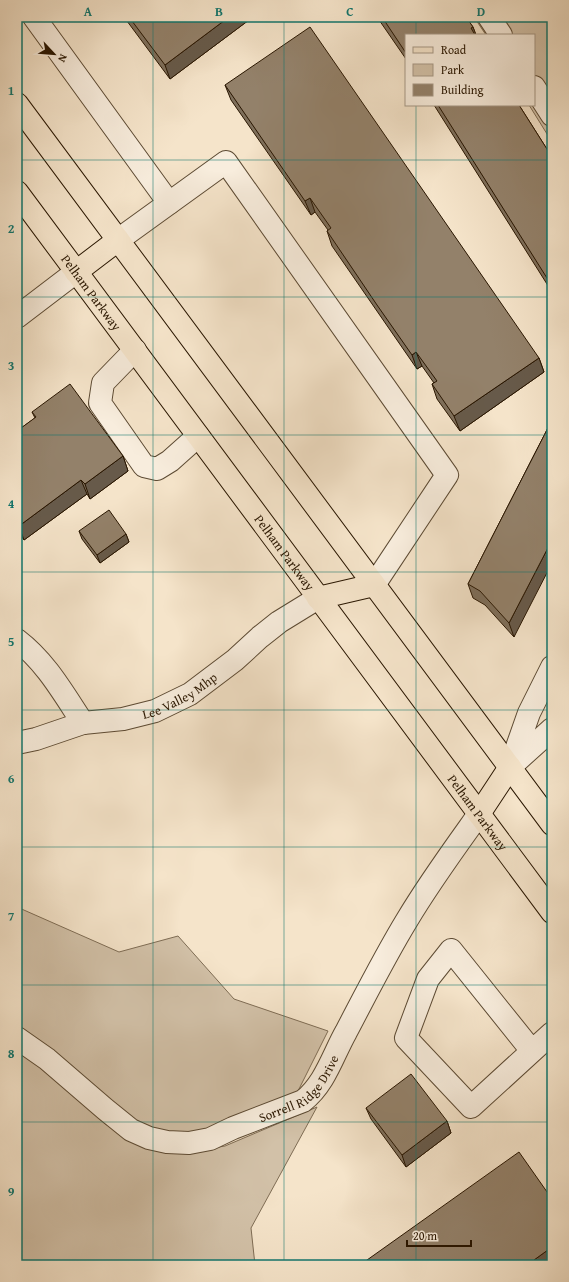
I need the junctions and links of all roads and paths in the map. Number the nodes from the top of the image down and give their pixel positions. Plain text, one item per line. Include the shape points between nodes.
1 (34, 17) edge
2 (489, 17) edge
3 (499, 34) edge
4 (535, 89) edge
5 (17, 104) edge
6 (552, 115) edge
7 (17, 192) edge
8 (169, 203) junction
9 (118, 240) junction
10 (76, 272) junction
11 (17, 317) edge
12 (134, 350) junction
13 (198, 436) junction
14 (374, 585) junction
15 (318, 598) junction
16 (17, 640) edge
17 (552, 667) edge
18 (83, 723) junction
19 (552, 729) edge
20 (17, 743) edge
21 (510, 767) junction
22 (479, 814) junction
23 (552, 824) edge
24 (552, 912) edge
25 (552, 1033) edge
26 (17, 1038) edge
27 (532, 1051) junction

1 - 8 street
2 - 3 street
4 - 6 street
5 - 9 main road
7 - 10 main road, Pelham Parkway
8 - 9 street
8 - 14 street via 226,162 447,475
9 - 10 main road
9 - 14 main road
10 - 11 street
10 - 12 main road, Pelham Parkway
12 - 13 main road, Pelham Parkway
12 - 13 street via 103,383 100,403 144,466 157,469
13 - 15 main road, Pelham Parkway
14 - 15 main road
14 - 21 main road
15 - 18 street, Lee Valley Mhp via 270,629 190,694 155,710 123,719
15 - 22 main road, Pelham Parkway
16 - 18 street via 48,669
17 - 21 street via 528,713
18 - 20 street, Lee Valley Mhp
19 - 21 street
21 - 22 main road
21 - 23 main road
22 - 24 main road, Pelham Parkway
22 - 26 street, Sorrell Ridge Drive via 407,920 325,1074 312,1094 303,1101 210,1139 189,1143 167,1142 131,1130 47,1059
25 - 27 street
27 - 27 street via 471,1107 406,1038 428,979 451,950

